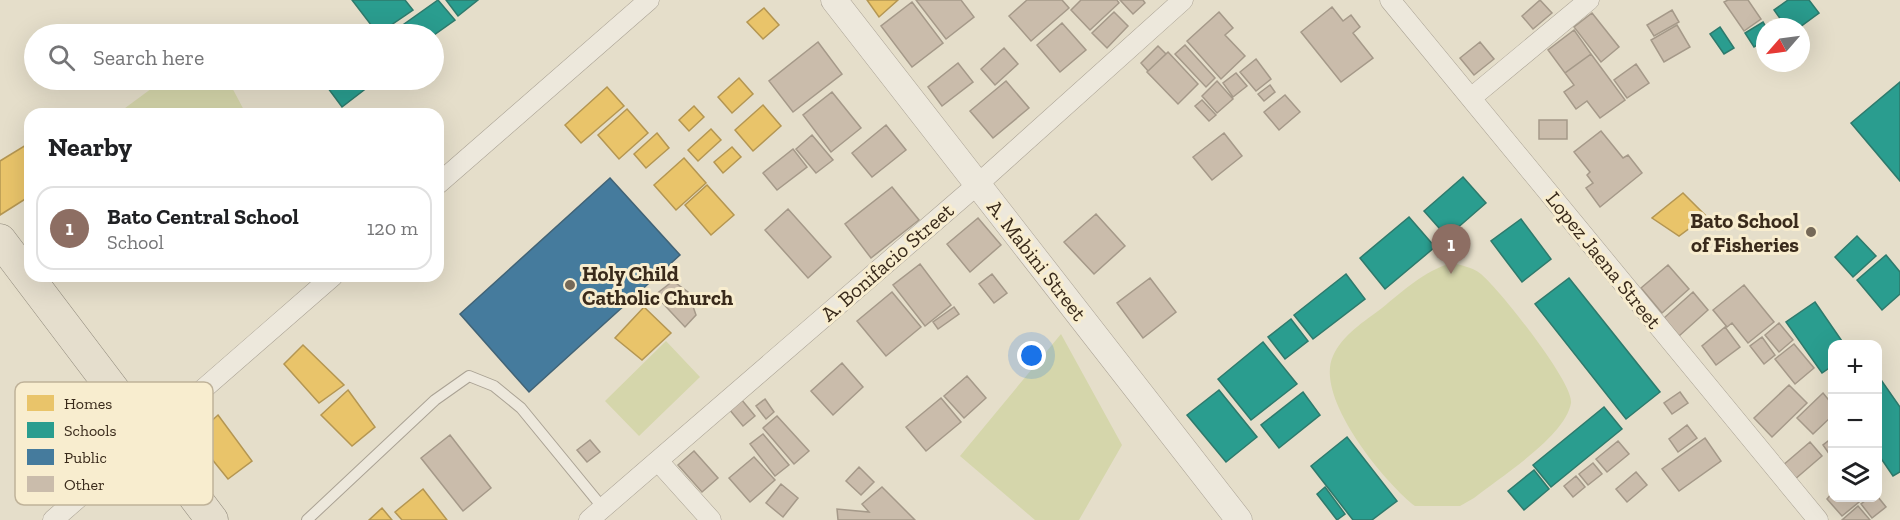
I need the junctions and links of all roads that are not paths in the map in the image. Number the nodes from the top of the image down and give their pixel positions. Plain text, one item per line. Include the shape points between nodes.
1 (649, 0) edge
2 (834, 0) edge
3 (1183, 0) edge
4 (1390, 0) edge
5 (1589, 0) edge
6 (1471, 98) junction
7 (444, 179) edge
8 (978, 184) junction
9 (0, 240) edge
10 (24, 271) edge
11 (32, 282) edge
12 (326, 282) edge
13 (109, 382) edge
14 (212, 382) edge
15 (658, 460) junction
16 (70, 505) edge
17 (201, 505) edge
18 (596, 514) edge
19 (53, 520) edge
20 (212, 520) edge
21 (307, 520) edge
22 (711, 520) edge
23 (1239, 520) edge
24 (1818, 520) edge

1 - 7 street
2 - 8 street, A. Mabini Street
3 - 8 street, A. Bonifacio Street
4 - 6 street, Lopez Jaena Street
5 - 6 street
6 - 24 street, Lopez Jaena Street
8 - 15 street, A. Bonifacio Street
8 - 23 street, A. Mabini Street
9 - 10 main road
11 - 13 main road
12 - 14 street
15 - 18 street, A. Bonifacio Street
15 - 22 street
16 - 19 street
17 - 20 main road
18 - 21 lane via 521,408 494,386 469,376 435,400

